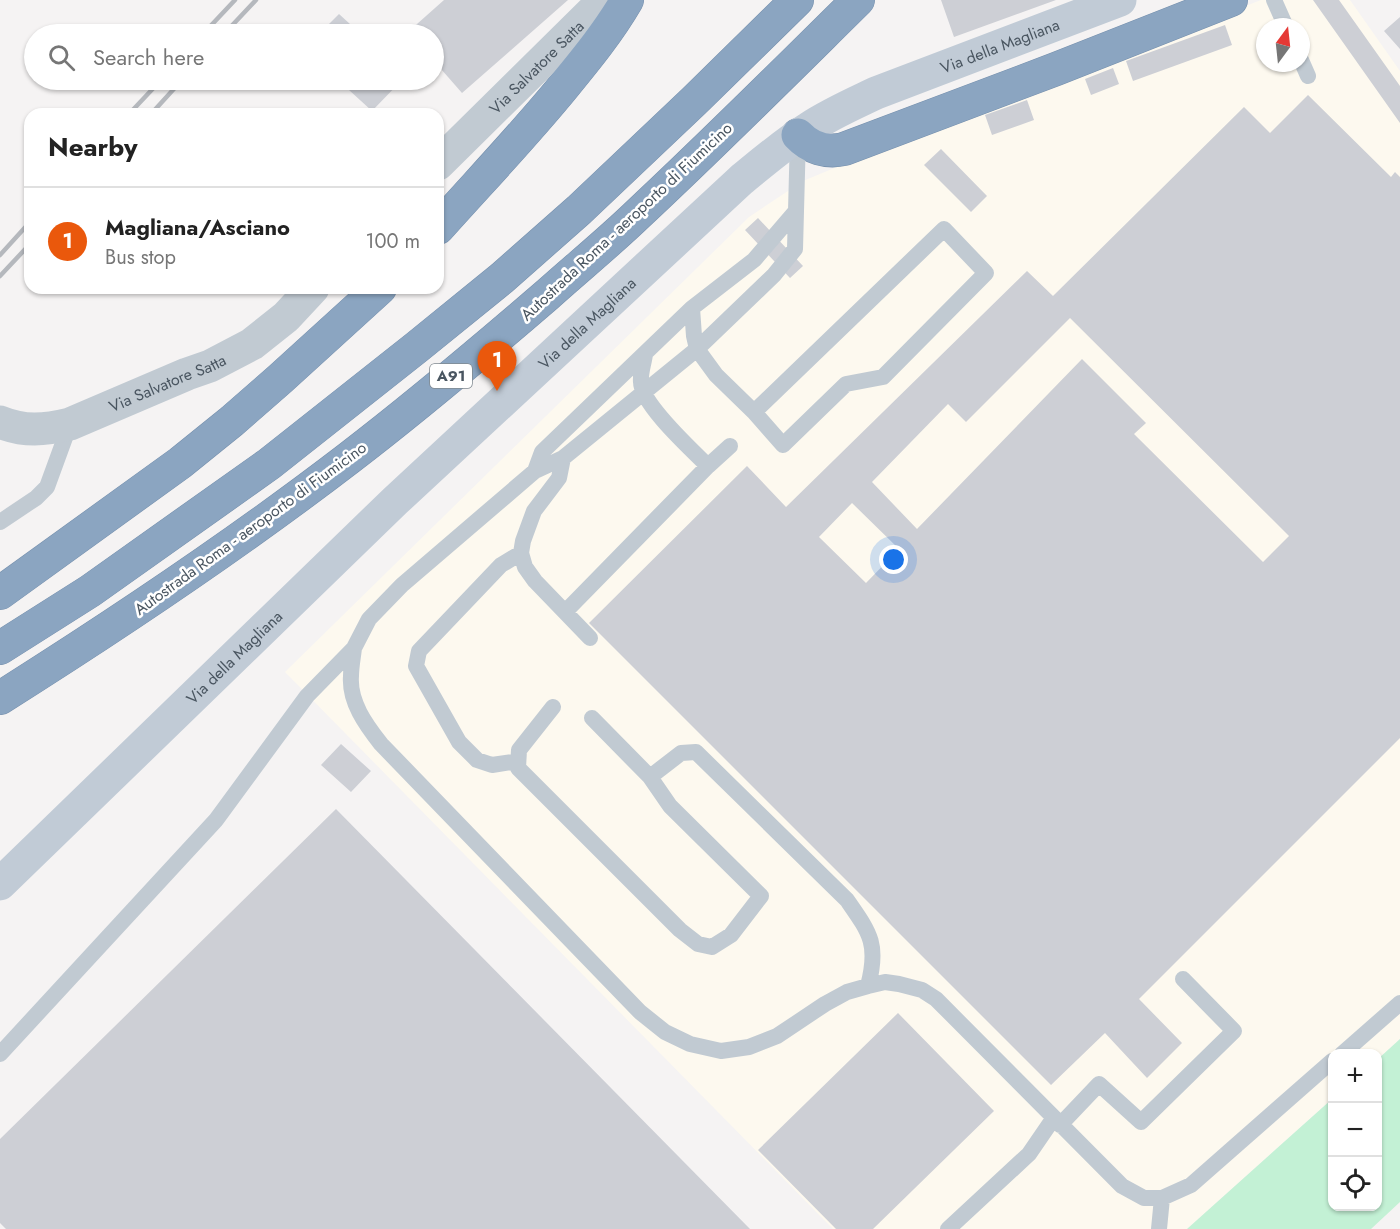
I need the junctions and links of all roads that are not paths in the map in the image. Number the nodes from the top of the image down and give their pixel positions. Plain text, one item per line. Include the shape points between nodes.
1 (610, 0) edge
2 (627, 0) edge
3 (797, 0) edge
4 (858, 0) edge
5 (1120, 0) edge
6 (1231, 0) edge
7 (1274, 0) edge
8 (1282, 18) edge
9 (1306, 72) edge
10 (1308, 76) dead end
11 (798, 135) junction
12 (444, 158) edge
13 (796, 211) junction
14 (444, 221) edge
15 (307, 294) edge
16 (373, 294) edge
17 (692, 308) junction
18 (697, 349) junction
19 (645, 354) junction
20 (643, 393) junction
21 (754, 412) junction
22 (0, 422) edge
23 (70, 424) junction
24 (730, 446) dead end
25 (564, 458) junction
26 (708, 466) junction
27 (535, 471) junction
28 (0, 522) edge
29 (521, 553) junction
30 (0, 593) edge
31 (565, 612) junction
32 (590, 638) dead end
33 (0, 648) edge
34 (354, 648) junction
35 (0, 698) edge
36 (553, 707) dead end
37 (592, 718) dead end
38 (518, 761) junction
39 (650, 777) junction
40 (0, 884) edge
41 (1183, 979) dead end
42 (868, 986) junction
43 (1400, 1003) edge
44 (1347, 1049) edge
45 (0, 1054) edge
46 (1328, 1065) edge
47 (1057, 1122) junction
48 (1162, 1198) junction
49 (948, 1229) edge
50 (1158, 1229) edge

1 - 12 street, Via Salvatore Satta via 591,13
2 - 14 highway via 540,115
3 - 33 highway, A91 via 579,210 426,340 269,464 90,591
4 - 35 highway, Autostrada Roma - aeroporto di Fiumicino / A91 via 637,215 493,342 293,500
5 - 11 main road, Via della Magliana via 876,93
6 - 11 highway via 844,149 818,148
7 - 8 lane
9 - 10 lane
11 - 13 lane
11 - 40 main road, Via della Magliana via 741,180 412,485
13 - 17 lane via 754,260
13 - 18 lane via 795,249 774,276
15 - 23 street, Via Salvatore Satta via 252,344 210,366
16 - 30 highway via 180,463
17 - 18 lane
17 - 19 lane
18 - 20 lane
18 - 21 lane via 716,375
19 - 20 lane via 640,382
19 - 27 lane via 542,452
20 - 25 lane
20 - 26 lane via 664,422
21 - 21 lane via 944,229 986,273 884,377 846,384 783,445
22 - 23 street, Via Salvatore Satta via 34,429
23 - 28 lane via 47,487
24 - 26 lane
25 - 27 lane
25 - 29 lane via 559,478 534,511
26 - 31 lane
27 - 34 lane via 402,585 369,619
29 - 31 lane via 535,581
29 - 38 lane via 501,565 419,651 416,666 459,742 477,760 492,765
31 - 32 lane
34 - 42 lane via 353,696 364,722 381,744 640,1012 665,1032 690,1044 721,1051 749,1047 777,1036 848,992
34 - 45 lane via 308,696 216,820
36 - 38 lane via 519,750
37 - 39 lane
38 - 39 lane via 518,768 680,930 698,944 712,947 731,935 761,896 670,806
39 - 42 lane via 681,753 696,752 847,900 872,942
41 - 47 lane via 1234,1031 1141,1122 1099,1084
42 - 47 lane via 899,984 936,999
43 - 44 lane
46 - 48 lane via 1191,1185
47 - 48 lane via 1122,1186 1144,1198
47 - 49 lane via 1029,1154
48 - 50 lane

